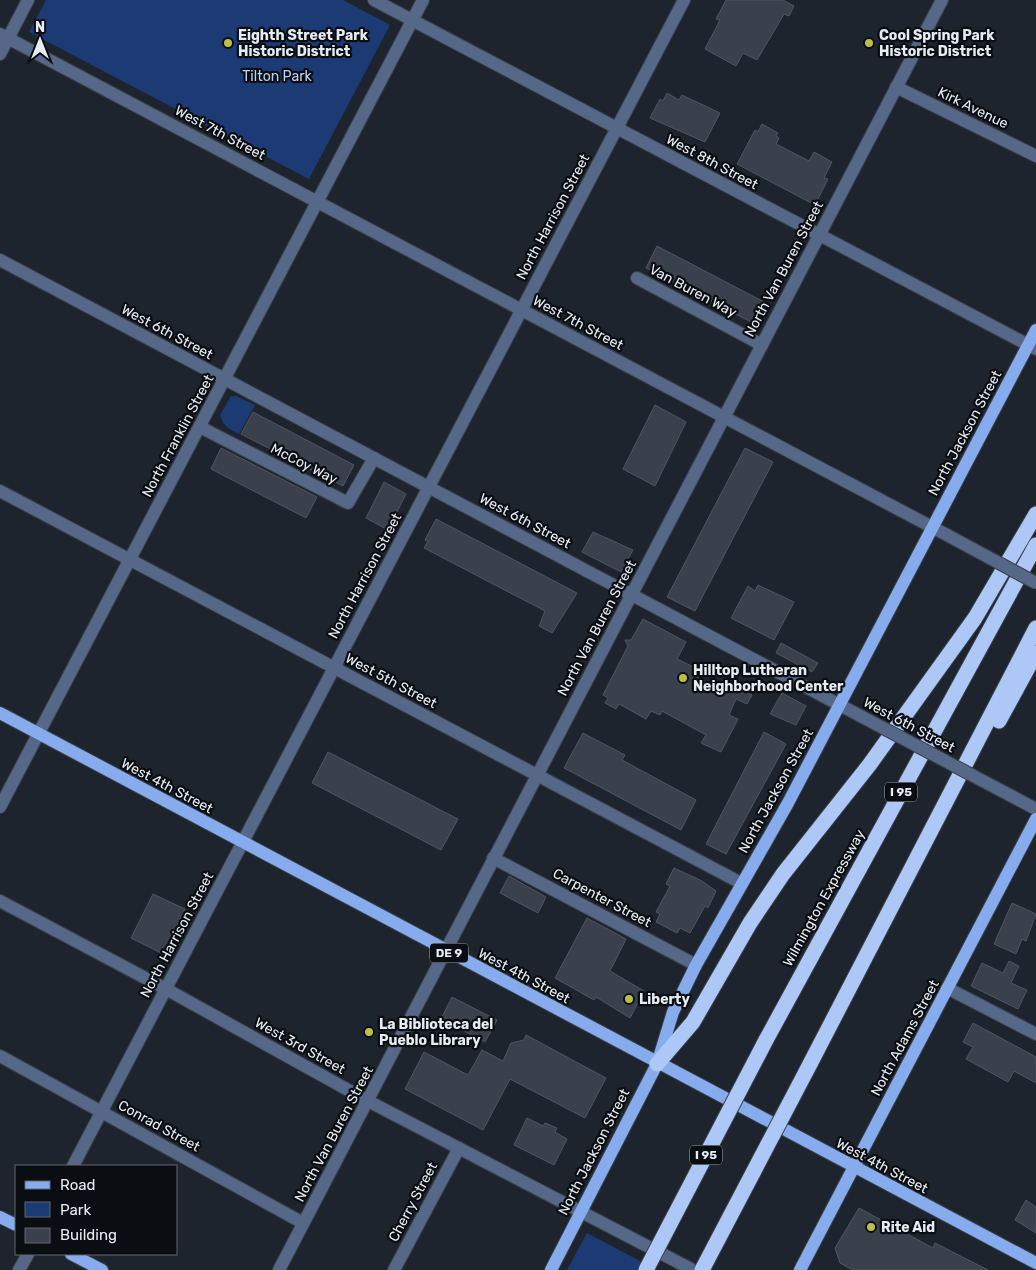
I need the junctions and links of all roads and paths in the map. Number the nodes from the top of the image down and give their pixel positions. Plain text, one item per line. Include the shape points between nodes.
1 (28, 0) edge
2 (374, 0) edge
3 (423, 0) edge
4 (684, 0) edge
5 (942, 0) edge
6 (413, 20) junction
7 (4, 36) edge
8 (0, 54) edge
9 (896, 87) junction
10 (617, 128) junction
11 (1036, 156) edge
12 (317, 202) junction
13 (819, 235) junction
14 (0, 260) edge
15 (637, 278) dead end
16 (522, 310) junction
17 (1036, 330) edge
18 (762, 345) junction
19 (1032, 347) edge
20 (225, 379) junction
21 (724, 417) junction
22 (200, 426) junction
23 (374, 458) junction
24 (429, 487) junction
25 (0, 491) edge
26 (1036, 514) edge
27 (933, 528) junction
28 (1036, 544) edge
29 (130, 560) junction
30 (1036, 583) edge
31 (632, 594) junction
32 (1036, 628) edge
33 (1036, 653) edge
34 (334, 668) junction
35 (839, 706) junction
36 (0, 713) edge
37 (38, 734) junction
38 (537, 775) junction
39 (0, 807) edge
40 (1036, 808) edge
41 (1036, 819) edge
42 (931, 834) junction
43 (242, 843) junction
44 (493, 858) junction
45 (741, 883) junction
46 (0, 901) edge
47 (446, 952) junction
48 (696, 965) junction
49 (948, 988) junction
50 (166, 989) junction
51 (1036, 1034) edge
52 (0, 1056) edge
53 (657, 1064) junction
54 (368, 1101) junction
55 (102, 1112) junction
56 (459, 1148) junction
57 (74, 1165) edge
58 (853, 1168) junction
59 (581, 1211) junction
60 (0, 1217) edge
61 (303, 1223) junction
62 (15, 1224) edge
63 (27, 1255) edge
64 (73, 1255) edge
65 (1036, 1264) edge
66 (19, 1270) edge
67 (102, 1270) edge
68 (279, 1270) edge
69 (394, 1270) edge
70 (550, 1270) edge
71 (646, 1270) edge
72 (693, 1270) edge
73 (702, 1270) edge
74 (800, 1270) edge

1 - 7 street
2 - 6 street, West 8th Street
3 - 6 street, North Franklin Street
4 - 10 street, North Harrison Street
5 - 9 street, North Van Buren Street
6 - 10 street, West 8th Street
6 - 12 street, North Franklin Street
7 - 8 street
7 - 12 street, West 7th Street
9 - 11 street, Kirk Avenue
9 - 13 street, North Van Buren Street
10 - 13 street, West 8th Street
10 - 16 street, North Harrison Street
12 - 16 street, West 7th Street
12 - 20 street, North Franklin Street
13 - 18 street, North Van Buren Street
13 - 19 street, West 8th Street
14 - 20 street, West 6th Street
15 - 18 street, Van Buren Way
16 - 21 street, West 7th Street
16 - 24 street, North Harrison Street
17 - 19 main road, North Jackson Street
18 - 21 street, North Van Buren Street
19 - 27 main road, North Jackson Street
20 - 22 street, North Franklin Street
20 - 23 street, West 6th Street
21 - 27 street, West 7th Street
21 - 31 street, North Van Buren Street
22 - 23 street, McCoy Way via 348,503
22 - 29 street, North Franklin Street
23 - 24 street, West 6th Street
24 - 31 street, West 6th Street
24 - 34 street, North Harrison Street
25 - 29 street, West 5th Street
26 - 53 highway via 975,618 870,764 783,874 750,923 693,1022
27 - 30 street, West 7th Street, bridge
27 - 35 main road, North Jackson Street
28 - 71 highway, Wilmington Expressway / I 95, bridge via 766,1040
29 - 34 street, West 5th Street
29 - 37 street, North Franklin Street
31 - 35 street, West 6th Street
31 - 38 street, North Van Buren Street
32 - 42 highway
33 - 42 highway via 980,757
34 - 38 street, West 5th Street
34 - 43 street, North Harrison Street
35 - 40 street, West 6th Street, bridge
35 - 45 main road, North Jackson Street
36 - 37 main road, West 4th Street / DE 9
37 - 39 street, North Franklin Street
37 - 43 main road, West 4th Street / DE 9
38 - 44 street, North Van Buren Street
38 - 45 street, West 5th Street
41 - 49 main road, North Adams Street
42 - 73 highway, bridge
43 - 47 main road, West 4th Street / DE 9
43 - 50 street, North Harrison Street
44 - 47 street, North Van Buren Street
44 - 48 street, Carpenter Street
45 - 48 main road, North Jackson Street
46 - 50 street, West 3rd Street
47 - 53 main road, West 4th Street / DE 9
47 - 54 street, North Van Buren Street
48 - 53 main road, North Jackson Street via 673,1012
49 - 51 street
49 - 58 main road, North Adams Street
50 - 54 street, West 3rd Street
50 - 55 street, North Harrison Street
52 - 55 street, Conrad Street
53 - 58 main road, West 4th Street / DE 9
53 - 59 main road, North Jackson Street
54 - 56 street, West 3rd Street
54 - 61 street, North Van Buren Street
55 - 57 street, North Harrison Street
55 - 61 street, Conrad Street
56 - 59 street, West 3rd Street
56 - 69 street, Cherry Street
58 - 65 main road, West 4th Street / DE 9
58 - 74 main road, North Adams Street
59 - 70 main road, North Jackson Street
59 - 72 street, West 3rd Street
60 - 62 main road
61 - 68 street, North Van Buren Street
63 - 66 street
64 - 67 main road

